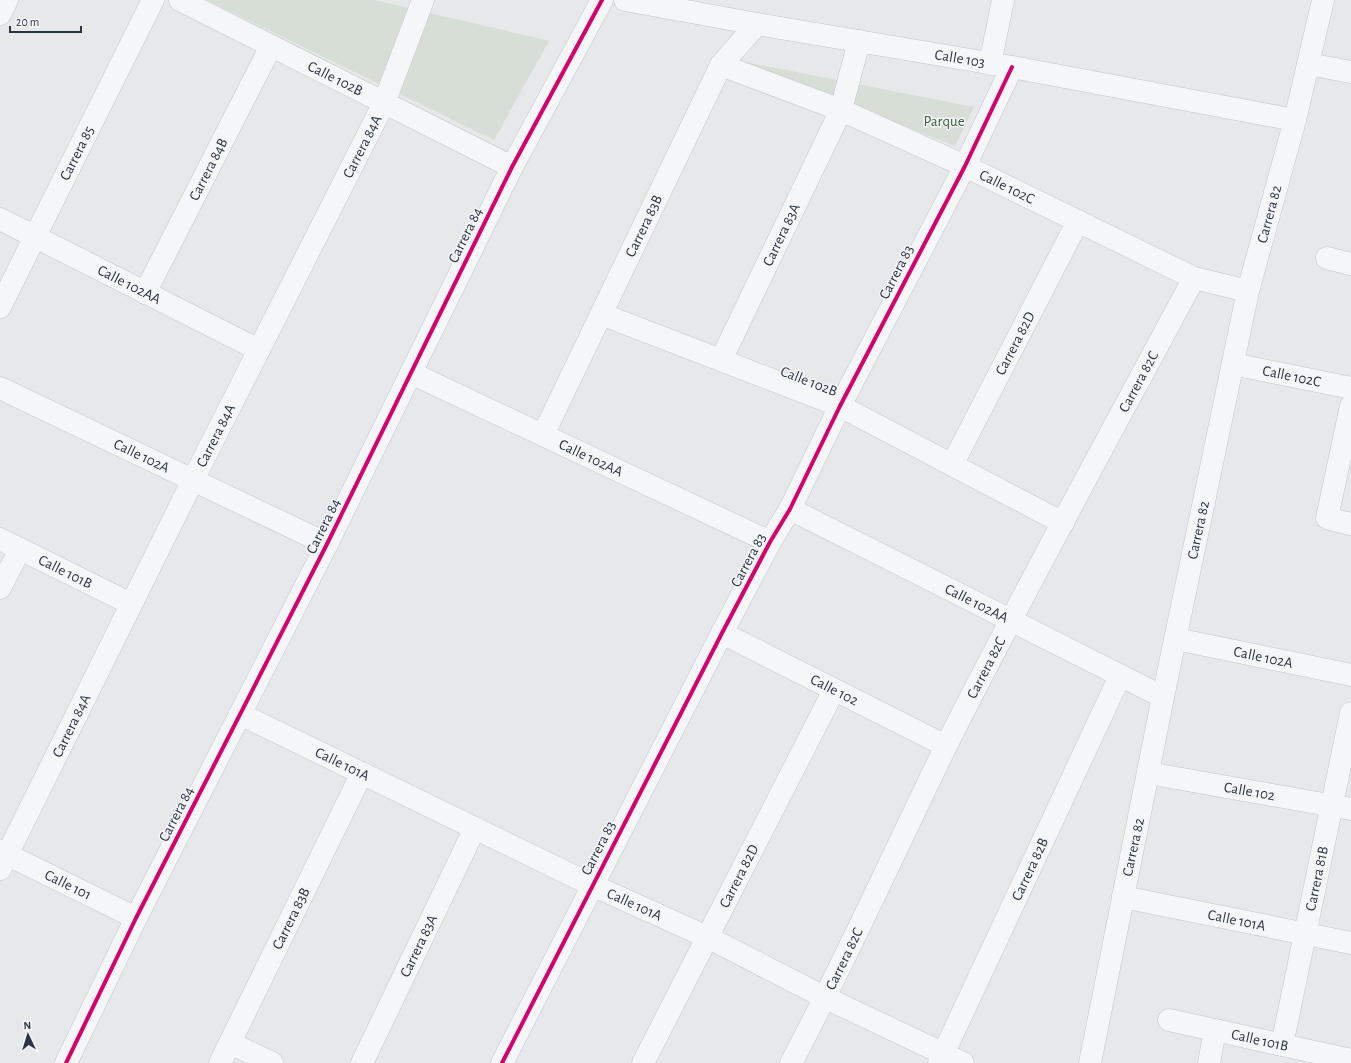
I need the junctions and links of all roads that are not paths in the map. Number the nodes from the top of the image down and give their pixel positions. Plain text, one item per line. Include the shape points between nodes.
1 (7, 0) edge
2 (153, 0) edge
3 (180, 0) edge
4 (423, 0) edge
5 (602, 0) edge
6 (625, 0) edge
7 (1003, 0) edge
8 (1323, 0) edge
9 (0, 14) edge
10 (757, 24) junction
11 (859, 41) junction
12 (271, 46) junction
13 (990, 64) junction
14 (1308, 64) junction
15 (721, 65) junction
16 (1012, 67) junction
17 (1351, 72) edge
18 (384, 103) junction
19 (841, 110) junction
20 (1295, 120) junction
21 (965, 166) junction
22 (512, 167) junction
23 (0, 219) edge
24 (1078, 221) junction
25 (35, 237) junction
26 (1326, 258) dead end
27 (1351, 264) edge
28 (1194, 278) junction
29 (1248, 291) junction
30 (145, 293) junction
31 (0, 307) edge
32 (601, 314) junction
33 (259, 350) junction
34 (721, 360) junction
35 (1233, 364) junction
36 (411, 373) junction
37 (0, 388) edge
38 (1351, 388) edge
39 (840, 406) junction
40 (1351, 406) edge
41 (542, 435) junction
42 (952, 465) junction
43 (193, 480) junction
44 (790, 509) junction
45 (1063, 523) junction
46 (1351, 524) edge
47 (0, 539) edge
48 (770, 542) junction
49 (327, 544) junction
50 (20, 549) junction
51 (0, 588) edge
52 (132, 604) junction
53 (1010, 620) junction
54 (722, 634) junction
55 (1176, 639) junction
56 (1351, 675) edge
57 (1120, 676) junction
58 (834, 690) junction
59 (1163, 697) junction
60 (1351, 713) edge
61 (240, 714) junction
62 (946, 746) junction
63 (362, 773) junction
64 (1148, 773) junction
65 (1341, 808) edge
66 (475, 828) junction
67 (2, 858) edge
68 (592, 885) junction
69 (1123, 897) junction
70 (136, 918) junction
71 (1305, 934) junction
72 (707, 936) junction
73 (1351, 943) edge
74 (826, 998) junction
75 (1169, 1020) dead end
76 (1215, 1030) junction
77 (230, 1043) junction
78 (1282, 1045) junction
79 (941, 1058) edge
80 (1351, 1060) edge
81 (66, 1063) edge
82 (220, 1063) edge
83 (272, 1063) edge
84 (362, 1063) edge
85 (502, 1063) edge
86 (643, 1063) edge
87 (792, 1063) edge
88 (963, 1063) edge
89 (1090, 1063) edge
90 (1209, 1063) edge

1 - 9 street
2 - 25 street, Carrera 85
3 - 12 street, Calle 102B
4 - 18 street, Carrera 84A
5 - 22 street, Carrera 84
6 - 10 street, Calle 103
7 - 13 street
8 - 14 street, Carrera 82
10 - 11 street, Calle 103
10 - 15 street, Carrera 83B
11 - 13 street, Calle 103
11 - 19 street, Carrera 83A
12 - 18 street, Calle 102B
12 - 30 street, Carrera 84B
13 - 16 street, Calle 103
14 - 17 street
14 - 20 street, Carrera 82
15 - 19 street, Calle 102C
15 - 32 street, Carrera 83B
16 - 20 street, Calle 103
16 - 21 street, Carrera 83
18 - 22 street, Calle 102B
18 - 33 street, Carrera 84A
19 - 21 street, Calle 102C
19 - 34 street, Carrera 83A
20 - 29 street, Carrera 82
21 - 24 street, Calle 102C
21 - 39 street, Carrera 83
22 - 36 street, Carrera 84
23 - 25 street, Calle 102AA
24 - 28 street, Calle 102C
24 - 42 street, Carrera 82D
25 - 30 street, Calle 102AA
25 - 31 street, Carrera 85
26 - 27 street
28 - 29 street, Calle 102C
28 - 45 street, Carrera 82C
29 - 35 street, Carrera 82
30 - 33 street, Calle 102AA
32 - 34 street, Calle 102B
32 - 41 street, Carrera 83B
33 - 43 street, Carrera 84A
34 - 39 street, Calle 102B
35 - 38 street, Calle 102C
35 - 55 street, Carrera 82
36 - 41 street, Calle 102AA
36 - 49 street, Carrera 84
37 - 43 street, Calle 102A
39 - 42 street, Calle 102B
39 - 44 street, Carrera 83
40 - 46 street via 1327,518
41 - 48 street, Calle 102AA
42 - 45 street, Calle 102B
43 - 49 street, Calle 102A
43 - 52 street, Carrera 84A
44 - 48 street, Carrera 83
44 - 53 street, Calle 102AA
45 - 53 street, Carrera 82C
47 - 50 street, Calle 101B
48 - 54 street, Carrera 83
49 - 61 street, Carrera 84
50 - 51 street
50 - 52 street, Calle 101B
52 - 67 street, Carrera 84A
53 - 57 street, Calle 102AA
53 - 62 street, Carrera 82C
54 - 58 street, Calle 102
54 - 68 street, Carrera 83
55 - 56 street, Calle 102A
55 - 59 street, Carrera 82
57 - 59 street, Calle 102AA
57 - 79 street, Carrera 82B
58 - 62 street, Calle 102
58 - 72 street, Carrera 82D
59 - 64 street, Carrera 82
60 - 65 street, Carrera 81B
61 - 63 street, Calle 101A
61 - 70 street, Carrera 84
62 - 74 street, Carrera 82C
63 - 66 street, Calle 101A
63 - 77 street, Carrera 83B
64 - 65 street, Calle 102
64 - 69 street, Carrera 82
65 - 71 street, Carrera 81B
66 - 68 street, Calle 101A
66 - 84 street, Carrera 83A
67 - 70 street, Calle 101
68 - 72 street, Calle 101A
68 - 85 street, Carrera 83
69 - 71 street, Calle 101A
69 - 89 street, Carrera 82
70 - 81 street, Carrera 84
71 - 73 street, Calle 101A
71 - 78 street, Carrera 81B
72 - 74 street, Calle 101A
72 - 86 street, Carrera 82D
74 - 79 street, Calle 101A
74 - 87 street, Carrera 82C
75 - 76 street, Calle 101B
76 - 78 street, Calle 101B
76 - 90 street
77 - 82 street, Carrera 83B
77 - 83 street
78 - 80 street, Calle 101B
79 - 88 street, Calle 101A

